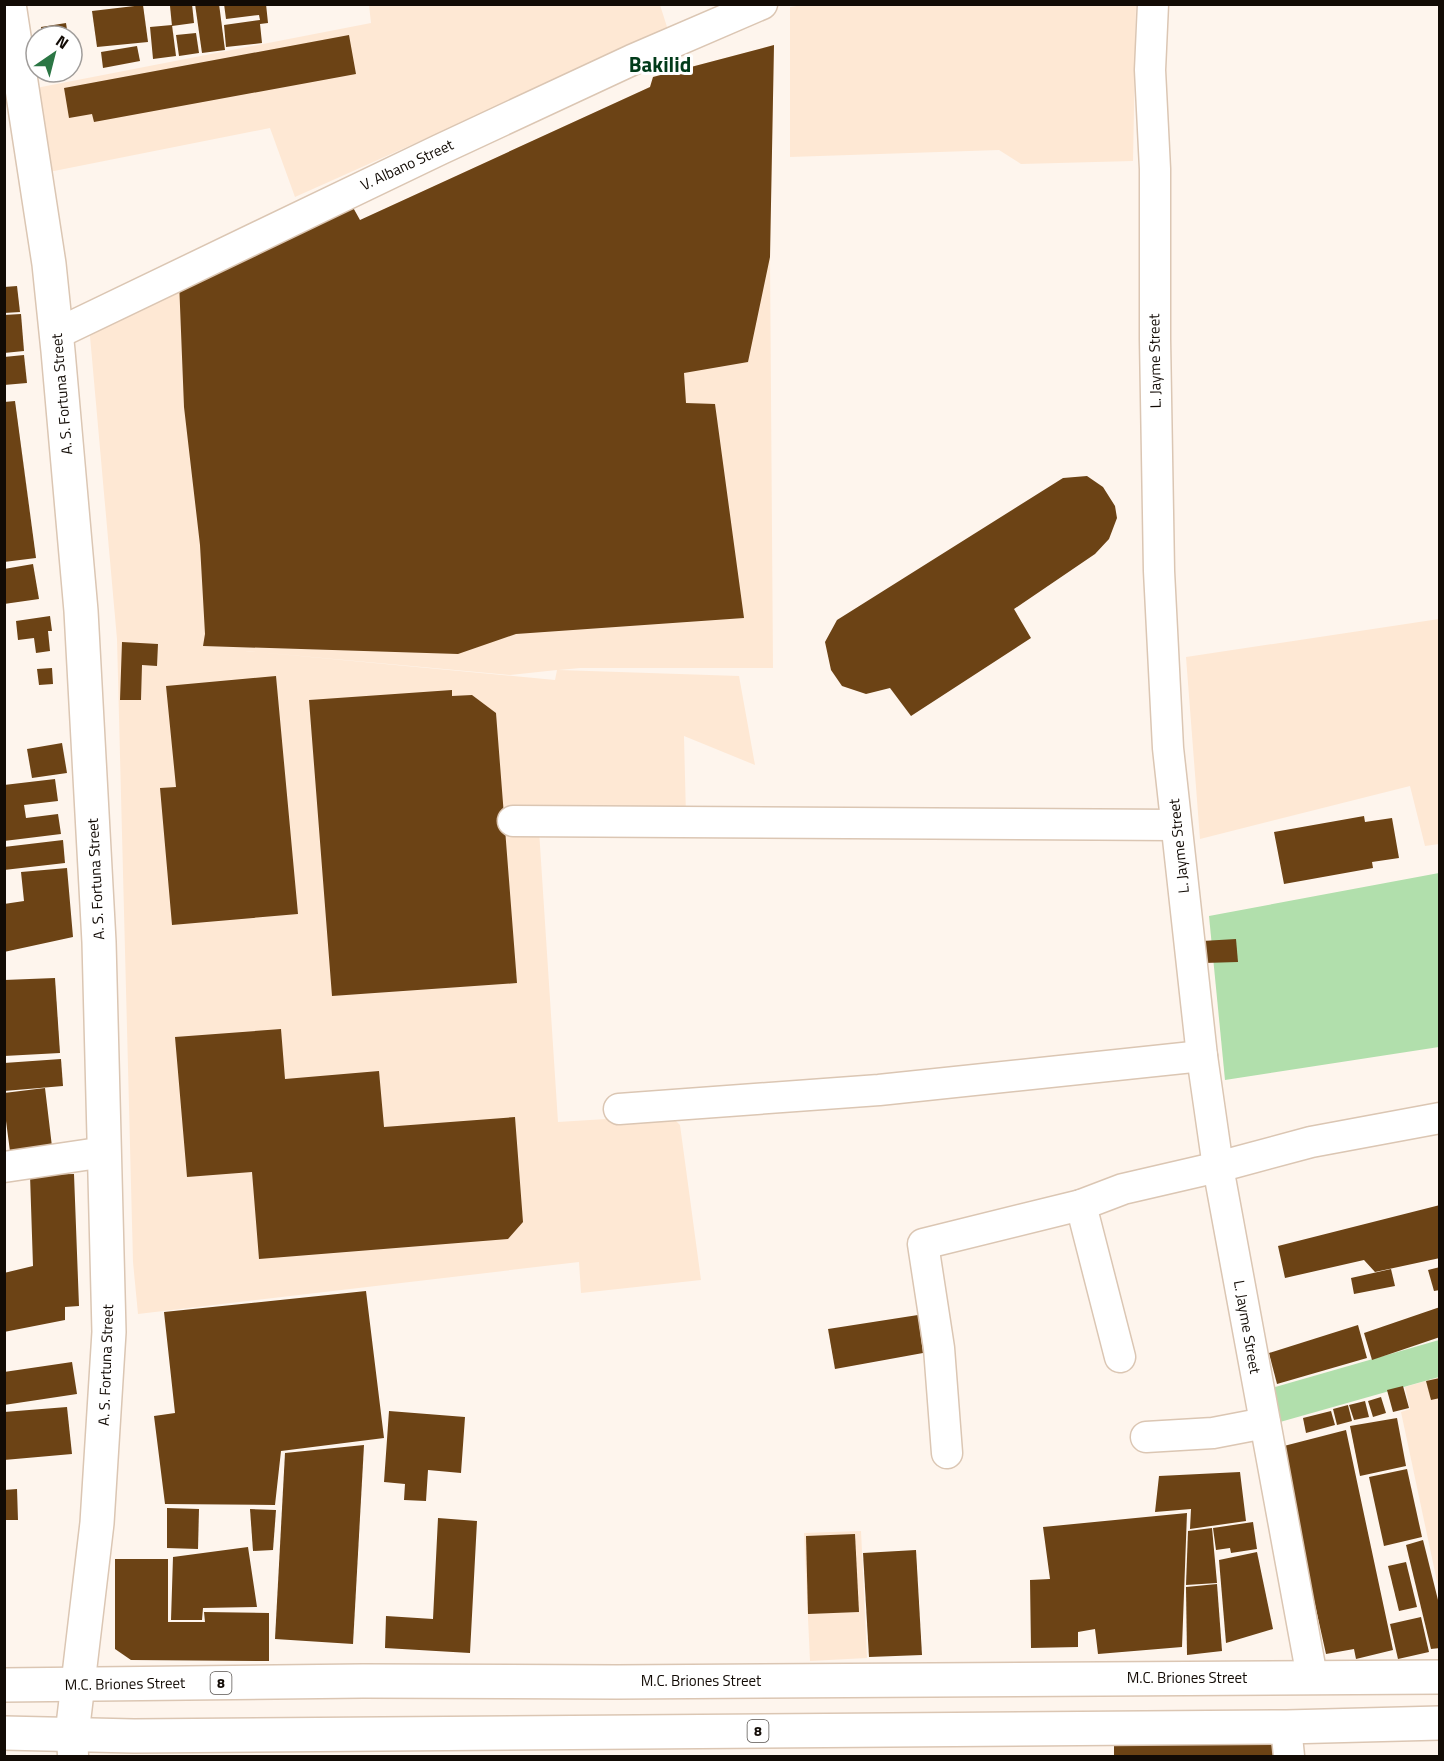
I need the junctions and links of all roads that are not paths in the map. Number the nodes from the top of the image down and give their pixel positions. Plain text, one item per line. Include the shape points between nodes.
1 (9, 4) edge
2 (762, 4) edge
3 (1153, 4) edge
4 (10, 45) edge
5 (56, 334) junction
6 (513, 821) dead end
7 (1176, 825) junction
8 (1202, 1056) junction
9 (619, 1109) dead end
10 (1440, 1118) edge
11 (105, 1152) junction
12 (4, 1167) edge
13 (1218, 1167) junction
14 (1081, 1205) junction
15 (1120, 1357) dead end
16 (1265, 1423) junction
17 (1146, 1437) dead end
18 (947, 1453) dead end
19 (1312, 1677) junction
20 (1440, 1677) edge
21 (1398, 1678) junction
22 (79, 1684) junction
23 (1440, 1684) edge
24 (4, 1685) edge
25 (1440, 1717) edge
26 (1440, 1723) edge
27 (1393, 1724) junction
28 (4, 1733) edge
29 (1287, 1742) edge
30 (73, 1745) edge

1 - 4 main road, A. S. Fortuna Street
2 - 5 street, V. Albano Street via 439,150
3 - 7 street, L. Jayme Street via 1150,70 1155,169 1159,582
4 - 5 main road, A. S. Fortuna Street via 49,264
5 - 11 main road, A. S. Fortuna Street via 84,666 99,942
6 - 7 street
7 - 8 street, L. Jayme Street
8 - 9 street via 879,1090
8 - 13 street, L. Jayme Street
10 - 13 street via 1311,1142
11 - 12 street
11 - 22 main road, A. S. Fortuna Street via 109,1332 101,1480
13 - 14 street via 1123,1189
13 - 16 street, L. Jayme Street
14 - 15 street
14 - 18 street via 923,1244 939,1348
16 - 17 street via 1213,1433
16 - 19 street, L. Jayme Street
19 - 21 main road, M.C. Briones Street / 8
19 - 22 main road, M.C. Briones Street / 8
20 - 21 main road, M.C. Briones Street / 8
21 - 23 main road, M.C. Briones Street / 8
22 - 24 main road, M.C. Briones Street / 8
22 - 30 main road, A. S. Fortuna Street
25 - 27 main road, 8
26 - 27 main road, 8
27 - 29 main road, 8
28 - 30 main road, 8
29 - 30 main road, 8 via 146,1736

